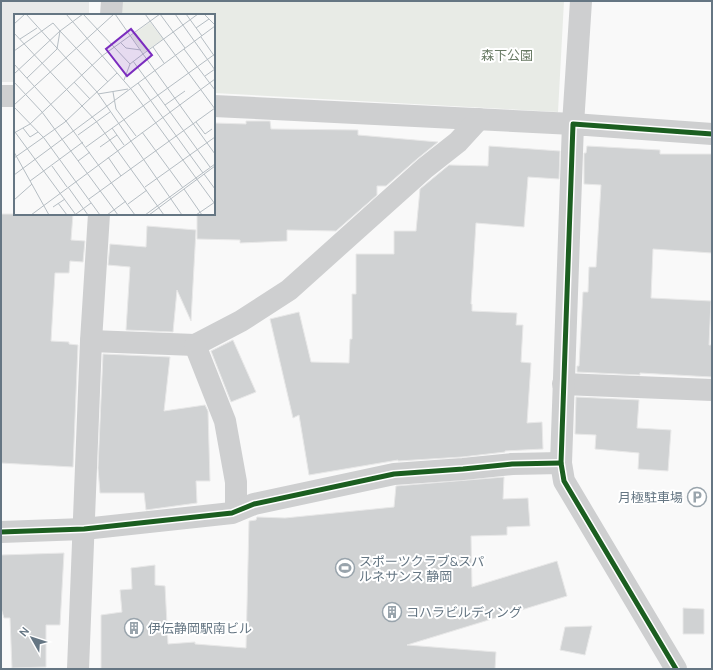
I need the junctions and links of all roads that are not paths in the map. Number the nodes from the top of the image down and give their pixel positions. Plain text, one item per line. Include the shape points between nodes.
1 (112, 1) edge
2 (581, 1) edge
3 (111, 14) edge
4 (1, 96) edge
5 (14, 96) edge
6 (215, 106) edge
7 (479, 119) junction
8 (573, 124) junction
9 (712, 134) edge
10 (99, 215) edge
11 (91, 341) junction
12 (195, 345) junction
13 (563, 384) junction
14 (712, 390) edge
15 (561, 463) junction
16 (236, 511) junction
17 (84, 529) junction
18 (1, 532) edge
19 (78, 669) edge
20 (676, 669) edge

1 - 3 street
2 - 8 street
4 - 5 street
6 - 7 street
7 - 8 street
7 - 12 street via 458,142 425,168 289,290 241,321
8 - 9 street
8 - 13 street
10 - 11 street
11 - 12 street
11 - 17 street
12 - 16 street via 225,421 236,482
13 - 14 street
13 - 15 street
15 - 16 street via 512,464 394,474 254,504
15 - 20 street via 564,481
16 - 17 street
17 - 18 street
17 - 19 street

